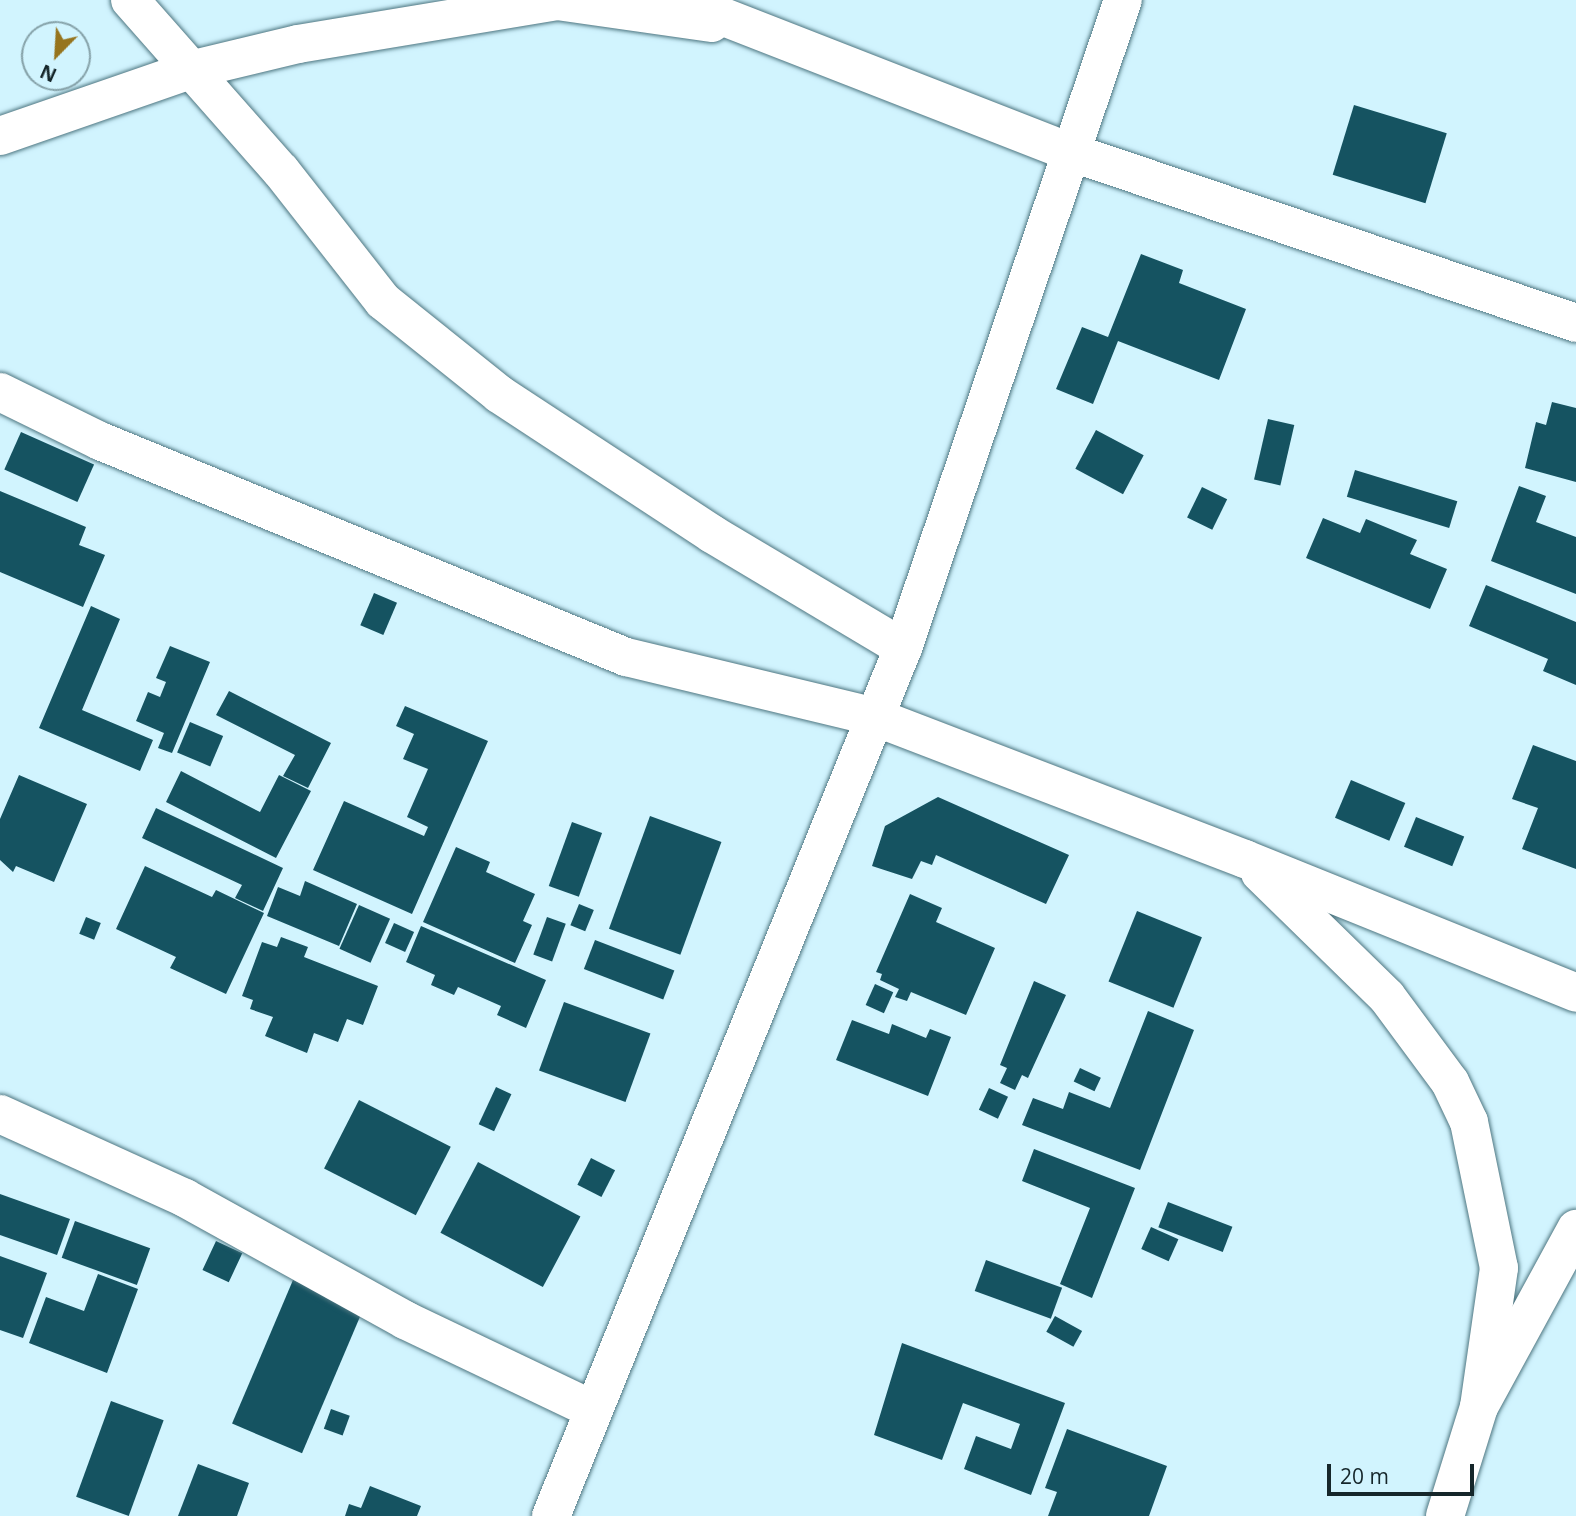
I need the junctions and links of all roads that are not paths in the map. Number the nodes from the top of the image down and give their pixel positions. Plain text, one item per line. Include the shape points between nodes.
1 (130, 0) edge
2 (680, 0) edge
3 (1124, 0) edge
4 (751, 29) junction
5 (194, 69) junction
6 (0, 136) edge
7 (1070, 152) junction
8 (1576, 323) edge
9 (0, 392) edge
10 (903, 648) junction
11 (875, 717) junction
12 (1245, 859) junction
13 (1576, 993) edge
14 (0, 1114) edge
15 (1576, 1229) edge
16 (1479, 1407) junction
17 (592, 1409) junction
18 (551, 1516) edge
19 (1445, 1516) edge

1 - 5 street
2 - 4 street
3 - 7 street
4 - 5 street via 557,1 298,44
4 - 7 street
5 - 6 street
5 - 10 street via 393,309 499,394 712,534
7 - 8 street
7 - 10 street via 1051,220
9 - 11 street via 100,441 626,657
10 - 11 street
11 - 12 street
11 - 17 street
12 - 13 street
12 - 16 street via 1387,997 1450,1082 1469,1122 1499,1268
14 - 17 street via 185,1198 405,1320
15 - 16 street
16 - 19 street
17 - 18 street

